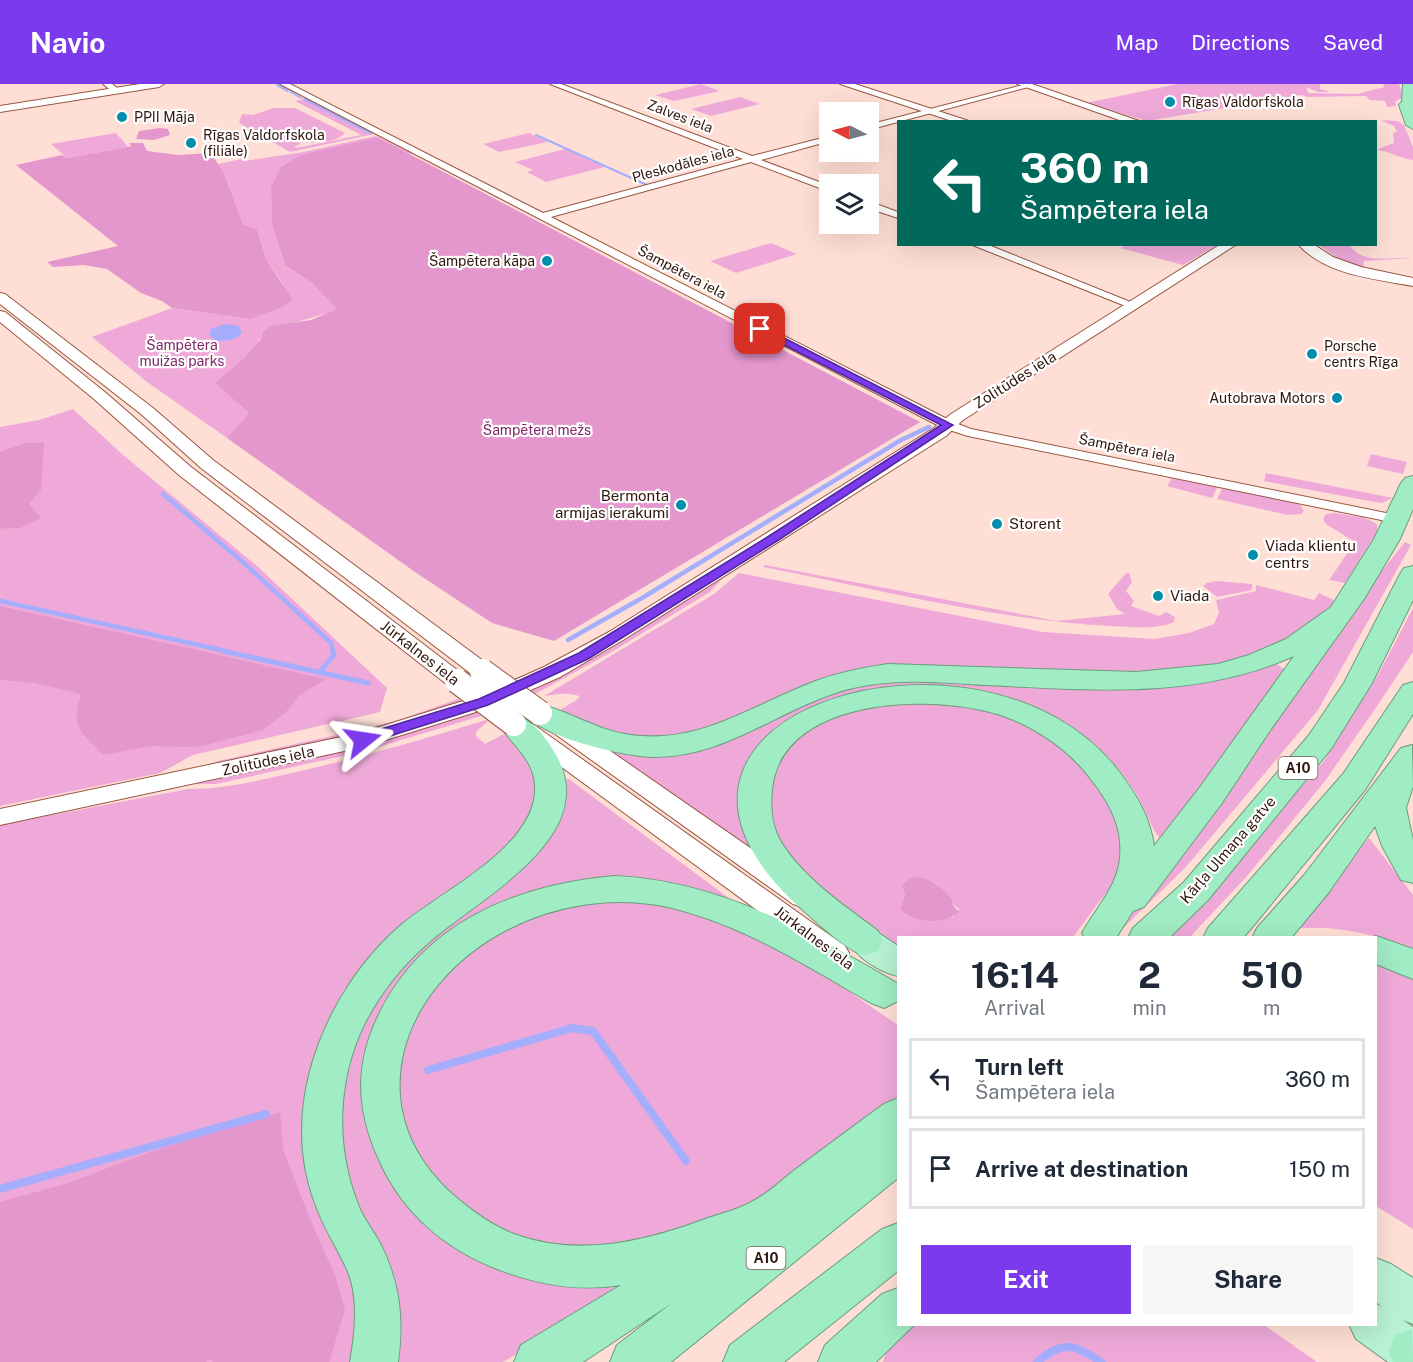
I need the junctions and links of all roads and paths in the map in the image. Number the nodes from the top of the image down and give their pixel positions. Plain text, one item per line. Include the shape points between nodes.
1 (107, 84) edge
2 (159, 84) edge
3 (284, 84) edge
4 (554, 84) edge
5 (845, 84) edge
6 (1409, 84) edge
7 (1025, 85) edge
8 (117, 91) junction
9 (0, 109) edge
10 (933, 111) junction
11 (897, 120) edge
12 (899, 120) edge
13 (961, 120) edge
14 (1131, 120) edge
15 (879, 125) edge
16 (1413, 125) edge
17 (819, 141) edge
18 (752, 159) junction
19 (819, 185) edge
20 (879, 208) edge
21 (897, 215) edge
22 (543, 216) junction
23 (980, 246) edge
24 (1228, 246) edge
25 (1306, 246) edge
26 (1316, 246) edge
27 (1338, 263) junction
28 (1413, 282) edge
29 (0, 297) edge
30 (1132, 305) junction
31 (0, 315) edge
32 (948, 425) junction
33 (1413, 483) edge
34 (1405, 523) edge
35 (1413, 573) edge
36 (1340, 613) junction
37 (1413, 691) edge
38 (527, 718) junction
39 (1412, 754) edge
40 (0, 817) edge
41 (1413, 870) edge
42 (1098, 935) edge
43 (1148, 936) edge
44 (1223, 936) edge
45 (1272, 936) edge
46 (865, 941) junction
47 (1377, 950) edge
48 (1413, 965) edge
49 (894, 987) edge
50 (897, 1117) edge
51 (897, 1155) edge
52 (769, 1215) junction
53 (897, 1245) edge
54 (1377, 1279) edge
55 (1413, 1303) edge
56 (1374, 1326) edge
57 (1413, 1353) edge
58 (374, 1362) edge
59 (538, 1362) edge
60 (634, 1362) edge
61 (747, 1362) edge

1 - 8 street
2 - 8 street
3 - 22 street, Šampētera iela
4 - 18 street, Zalves iela
5 - 10 street
6 - 16 highway via 1406,105
7 - 10 street
7 - 14 street
8 - 9 street
10 - 12 street
10 - 13 street
11 - 15 street
17 - 18 street, Pleskodāles iela
18 - 19 street, Zalves iela
18 - 22 street, Pleskodāles iela
20 - 21 street
22 - 32 street, Šampētera iela
23 - 30 street
24 - 30 street, Zolitūdes iela
25 - 27 street
26 - 27 street
27 - 28 street
29 - 38 street, Jūrkalnes iela, bridge via 147,411 207,464 482,671
30 - 32 street, Zolitūdes iela
31 - 38 street, Jūrkalnes iela, bridge via 185,471 457,681
32 - 34 street, Šampētera iela
32 - 40 street, Zolitūdes iela via 583,656 519,687 447,715 319,750
33 - 34 highway
34 - 36 highway
35 - 43 highway, Kārļa Ulmaņa gatve / A10 via 1358,683 1320,742 1196,891
36 - 38 highway via 1284,651 1209,673 1142,681 920,672 864,676 814,690 720,735 674,745 606,741
36 - 42 highway via 1169,852
37 - 44 highway via 1354,782
38 - 46 street, Jūrkalnes iela
38 - 49 street, Jūrkalnes iela via 531,733 795,924
38 - 58 highway via 548,771 549,798 540,826 508,864 425,925 395,953 356,1004 328,1069 321,1123 323,1150 336,1205 373,1280 378,1309
39 - 41 highway via 1390,801 1392,831
39 - 45 highway via 1317,883
42 - 46 highway via 1127,889 1137,852 1130,816 1101,767 1076,743 1023,714 962,698 900,694 844,704 807,720 770,751 757,780 757,825 768,849 790,876
46 - 49 main road
47 - 48 highway
49 - 52 highway via 749,921 683,899 620,890 552,899 492,922 443,955 404,1002 389,1035 380,1071 384,1129 414,1186 467,1232 522,1257 589,1267 643,1259 704,1241
50 - 52 highway
51 - 60 highway, A10
52 - 59 highway
53 - 61 highway
54 - 55 main road
56 - 57 main road

